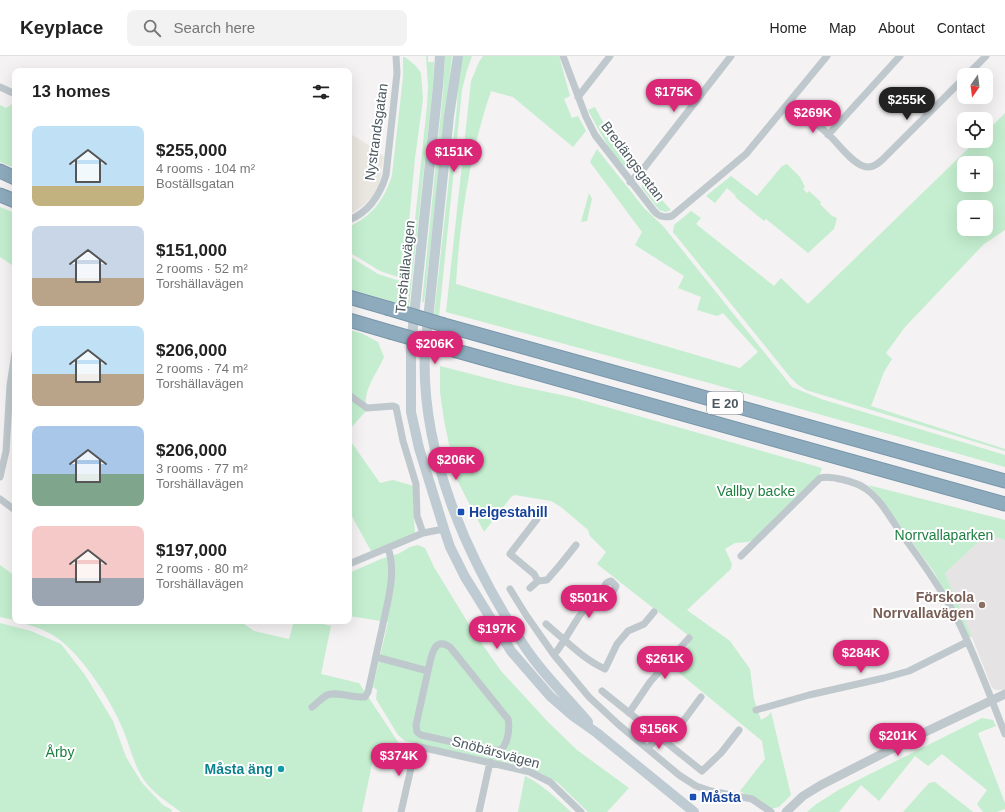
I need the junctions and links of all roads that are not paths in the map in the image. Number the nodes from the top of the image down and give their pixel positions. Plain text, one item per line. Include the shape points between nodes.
1 (396, 56) edge
2 (440, 56) edge
3 (458, 56) edge
4 (563, 56) edge
5 (610, 56) edge
6 (731, 56) edge
7 (826, 56) edge
8 (900, 56) edge
9 (986, 56) edge
10 (974, 68) edge
11 (957, 85) edge
12 (0, 87) edge
13 (12, 93) edge
14 (578, 97) junction
15 (790, 101) junction
16 (828, 135) junction
17 (0, 171) edge
18 (12, 177) edge
19 (630, 182) junction
20 (0, 195) edge
21 (12, 201) edge
22 (352, 218) edge
23 (352, 298) edge
24 (352, 321) edge
25 (12, 372) edge
26 (352, 397) edge
27 (0, 477) edge
28 (1005, 481) edge
29 (0, 499) edge
30 (1005, 504) edge
31 (12, 508) edge
32 (537, 519) dead end
33 (459, 522) junction
34 (444, 529) junction
35 (423, 533) junction
36 (576, 545) dead end
37 (388, 548) junction
38 (741, 556) dead end
39 (352, 563) edge
40 (538, 581) junction
41 (530, 588) dead end
42 (510, 589) dead end
43 (604, 589) dead end
44 (654, 612) dead end
45 (546, 624) dead end
46 (689, 638) dead end
47 (565, 640) junction
48 (967, 642) junction
49 (557, 651) dead end
50 (376, 658) junction
51 (428, 671) junction
52 (602, 691) dead end
53 (1005, 694) edge
54 (701, 697) dead end
55 (992, 700) junction
56 (312, 707) dead end
57 (756, 710) dead end
58 (629, 712) junction
59 (739, 730) dead end
60 (598, 733) junction
61 (1005, 734) edge
62 (658, 737) junction
63 (667, 743) junction
64 (650, 746) dead end
65 (490, 762) junction
66 (401, 812) edge
67 (479, 812) edge
68 (581, 812) edge
69 (694, 812) edge
70 (771, 812) edge
71 (786, 812) edge

1 - 22 street, Nystrandsgatan via 397,74 386,175 374,201 361,214
2 - 34 main road, Torshällavägen via 411,345 411,412
3 - 33 main road, Torshällavägen via 449,116 424,368 433,447
4 - 14 street, Bredängsgatan
5 - 14 street
6 - 19 street via 644,168
7 - 15 street, Bredängsgatan
8 - 16 street
9 - 10 street
11 - 16 street via 877,165 872,167 862,166 856,162
12 - 13 street
14 - 19 street, Bredängsgatan via 595,135
15 - 16 street
15 - 19 street, Bredängsgatan via 746,154 672,216 665,218 657,215
17 - 18 highway
20 - 21 highway
23 - 28 highway, E 20, bridge
24 - 30 highway, E 20, bridge
25 - 27 street via 6,451
26 - 35 street via 367,408 396,408 416,484 417,516
29 - 31 street
32 - 40 street via 510,554 534,574
33 - 34 main road
33 - 60 main road, Torshällavägen via 479,569 521,642 557,688
34 - 35 street
34 - 60 main road, Torshällavägen via 465,577 511,651 550,696
35 - 37 street
36 - 40 street via 547,580
37 - 39 street
37 - 50 street via 392,565 389,595
38 - 48 street via 820,478 827,476 861,485 874,495 932,577 958,621
40 - 41 street
42 - 70 street via 554,655 589,697 619,725 696,786 752,799
43 - 47 street via 581,614
44 - 47 street via 644,624 628,631 617,644 605,668 598,666
45 - 47 street
46 - 58 street via 650,682
47 - 49 street
48 - 55 street
48 - 57 street via 909,671
50 - 51 street
50 - 56 street via 365,697 328,694
51 - 51 street via 416,725 417,732 488,750 501,750 509,726 508,719 445,643 437,644 434,648
52 - 58 street
53 - 55 street
54 - 63 street
55 - 61 street
55 - 71 street via 821,785 803,796
58 - 62 street
59 - 63 street via 721,753 702,771
60 - 69 main road, Torshällavägen
62 - 63 street
62 - 64 street
65 - 66 street, Snöbärsvägen via 416,746
65 - 67 street
65 - 68 street, Snöbärsvägen via 538,775 550,782

